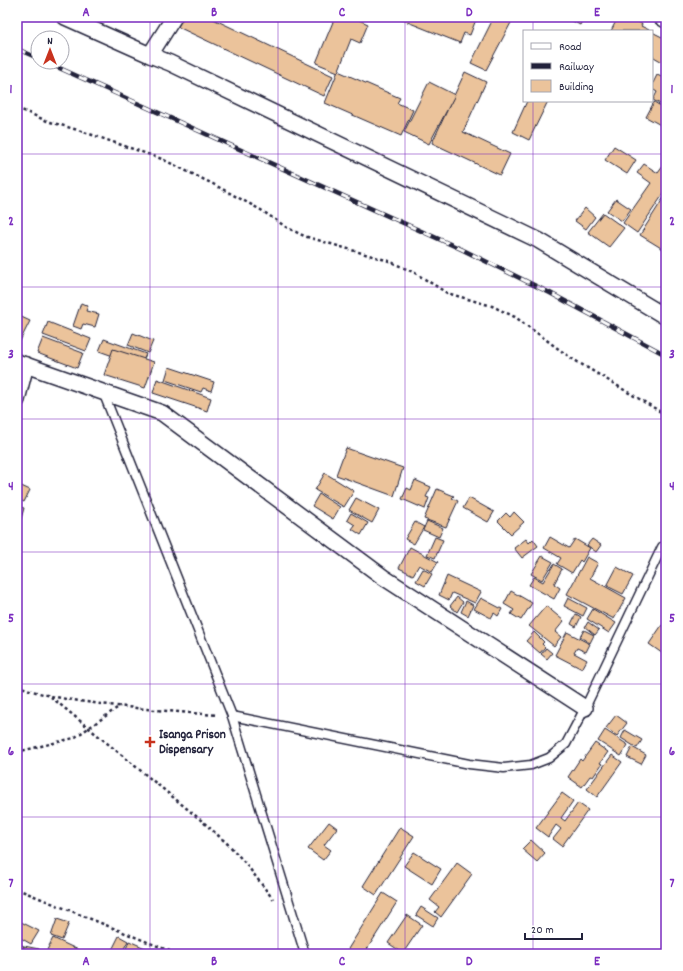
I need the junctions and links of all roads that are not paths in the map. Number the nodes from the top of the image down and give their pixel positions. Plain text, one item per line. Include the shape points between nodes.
1 (65, 17) edge
2 (174, 17) edge
3 (661, 17) edge
4 (666, 20) edge
5 (150, 55) junction
6 (666, 317) edge
7 (22, 364) edge
8 (102, 391) junction
9 (17, 400) edge
10 (662, 547) dead end
11 (585, 708) junction
12 (232, 716) junction
13 (305, 954) edge

1 - 5 street
2 - 5 street
3 - 4 street
5 - 6 street via 538,240
7 - 8 street
7 - 9 street
8 - 11 street via 162,413 384,577
8 - 12 lane
10 - 11 lane
11 - 12 lane via 566,744 549,758 531,765 504,768 469,764
12 - 13 lane

